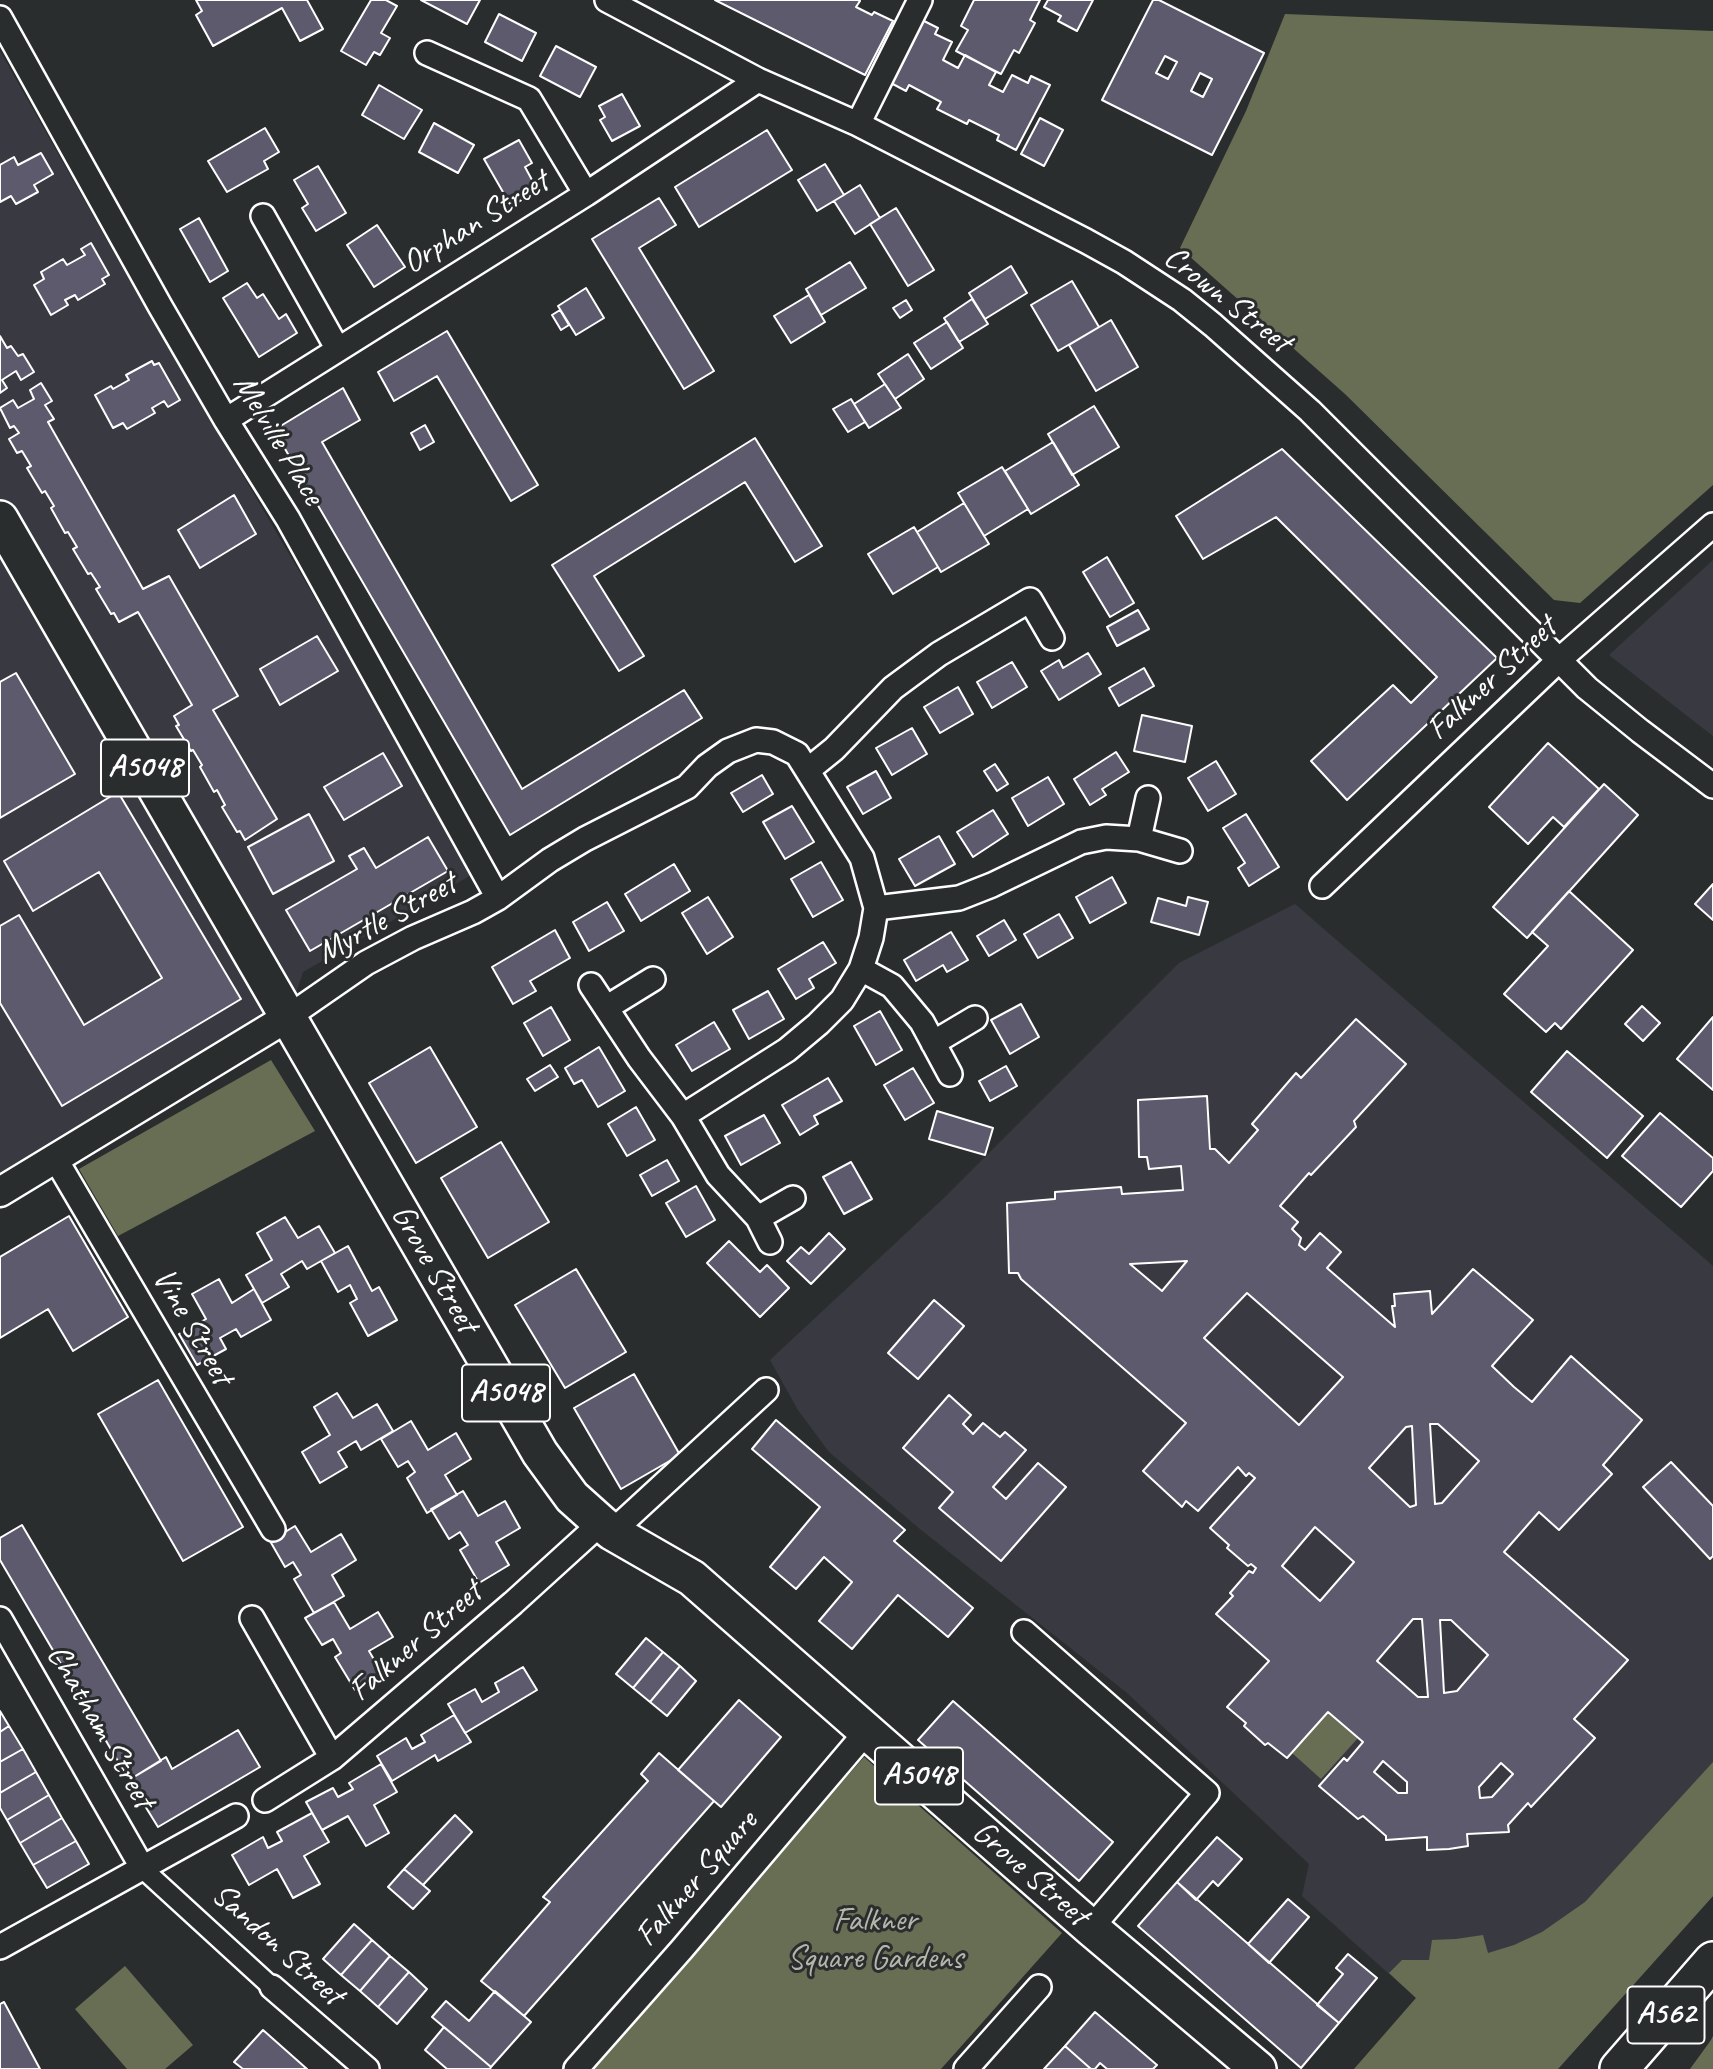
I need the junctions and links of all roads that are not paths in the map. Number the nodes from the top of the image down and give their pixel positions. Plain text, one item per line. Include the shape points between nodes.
1 (607, 0) edge
2 (920, 0) edge
3 (0, 18) edge
4 (427, 53) dead end
5 (758, 80) junction
6 (858, 124) junction
7 (586, 194) junction
8 (263, 216) dead end
9 (337, 348) junction
10 (226, 420) junction
11 (0, 519) edge
12 (1713, 525) edge
13 (1052, 638) dead end
14 (1559, 660) junction
15 (808, 770) junction
16 (1713, 786) edge
17 (1148, 798) dead end
18 (1139, 839) junction
19 (1180, 851) dead end
20 (1322, 886) dead end
21 (498, 898) junction
22 (876, 908) junction
23 (861, 969) junction
24 (653, 979) dead end
25 (591, 985) dead end
26 (606, 1008) junction
27 (288, 1017) junction
28 (975, 1018) dead end
29 (933, 1043) junction
30 (950, 1074) dead end
31 (683, 1116) junction
32 (55, 1158) junction
33 (0, 1192) edge
34 (793, 1198) dead end
35 (758, 1217) junction
36 (770, 1242) dead end
37 (766, 1390) dead end
38 (607, 1528) junction
39 (273, 1529) dead end
40 (252, 1618) dead end
41 (0, 1619) edge
42 (1024, 1632) dead end
43 (867, 1731) junction
44 (332, 1758) junction
45 (265, 1800) dead end
46 (236, 1816) dead end
47 (143, 1869) junction
48 (1091, 1928) junction
49 (0, 1947) edge
50 (1713, 1961) edge
51 (272, 1987) joint
52 (1039, 1987) dead end
53 (367, 2069) edge
54 (576, 2069) edge
55 (966, 2069) edge
56 (1258, 2069) edge
57 (1619, 2069) edge

1 - 5 street, Crown Street
2 - 6 street
3 - 10 street, Melville Place
4 - 7 street via 529,99
5 - 6 street, Crown Street
5 - 7 street, Orphan Street
6 - 14 street, Crown Street via 1086,241 1182,300 1310,411
7 - 9 street, Orphan Street
8 - 9 street
9 - 10 street, Orphan Street
10 - 21 street, Melville Place via 288,519
11 - 27 main road, Grove Street / A5048
12 - 14 street, Falkner Street
13 - 15 street via 1030,600 939,654 893,688
14 - 16 street, Crown Street via 1587,688
14 - 20 street, Falkner Street
15 - 21 street, Myrtle Street via 797,754 773,742 756,740 728,751 687,787 585,839
15 - 22 street via 862,858
17 - 18 street
18 - 19 street
18 - 22 street via 1106,837 1081,842 959,898
21 - 27 street, Myrtle Street via 366,963
22 - 23 street
23 - 29 street via 892,986
23 - 31 street via 842,1000 787,1050
24 - 26 street
25 - 26 street
26 - 31 street
27 - 32 street, Myrtle Street
27 - 38 main road, Grove Street / A5048 via 540,1453 572,1497
28 - 29 street
29 - 30 street
31 - 35 street via 718,1175
32 - 33 street, Myrtle Street
32 - 39 street, Vine Street
34 - 35 street
35 - 36 street
37 - 38 street, Falkner Street
38 - 43 main road, Grove Street / A5048 via 692,1578
38 - 44 street, Falkner Street
40 - 44 street
41 - 47 street, Chatham Street
42 - 48 street via 1207,1793
43 - 48 main road, Grove Street / A5048
43 - 54 street, Falkner Square
44 - 45 street, Falkner Street
46 - 47 street
47 - 49 street
47 - 51 street, Sandon Street
48 - 56 main road, Grove Street / A5048
50 - 57 highway, A562
51 - 53 street, Sandon Street
52 - 55 street

